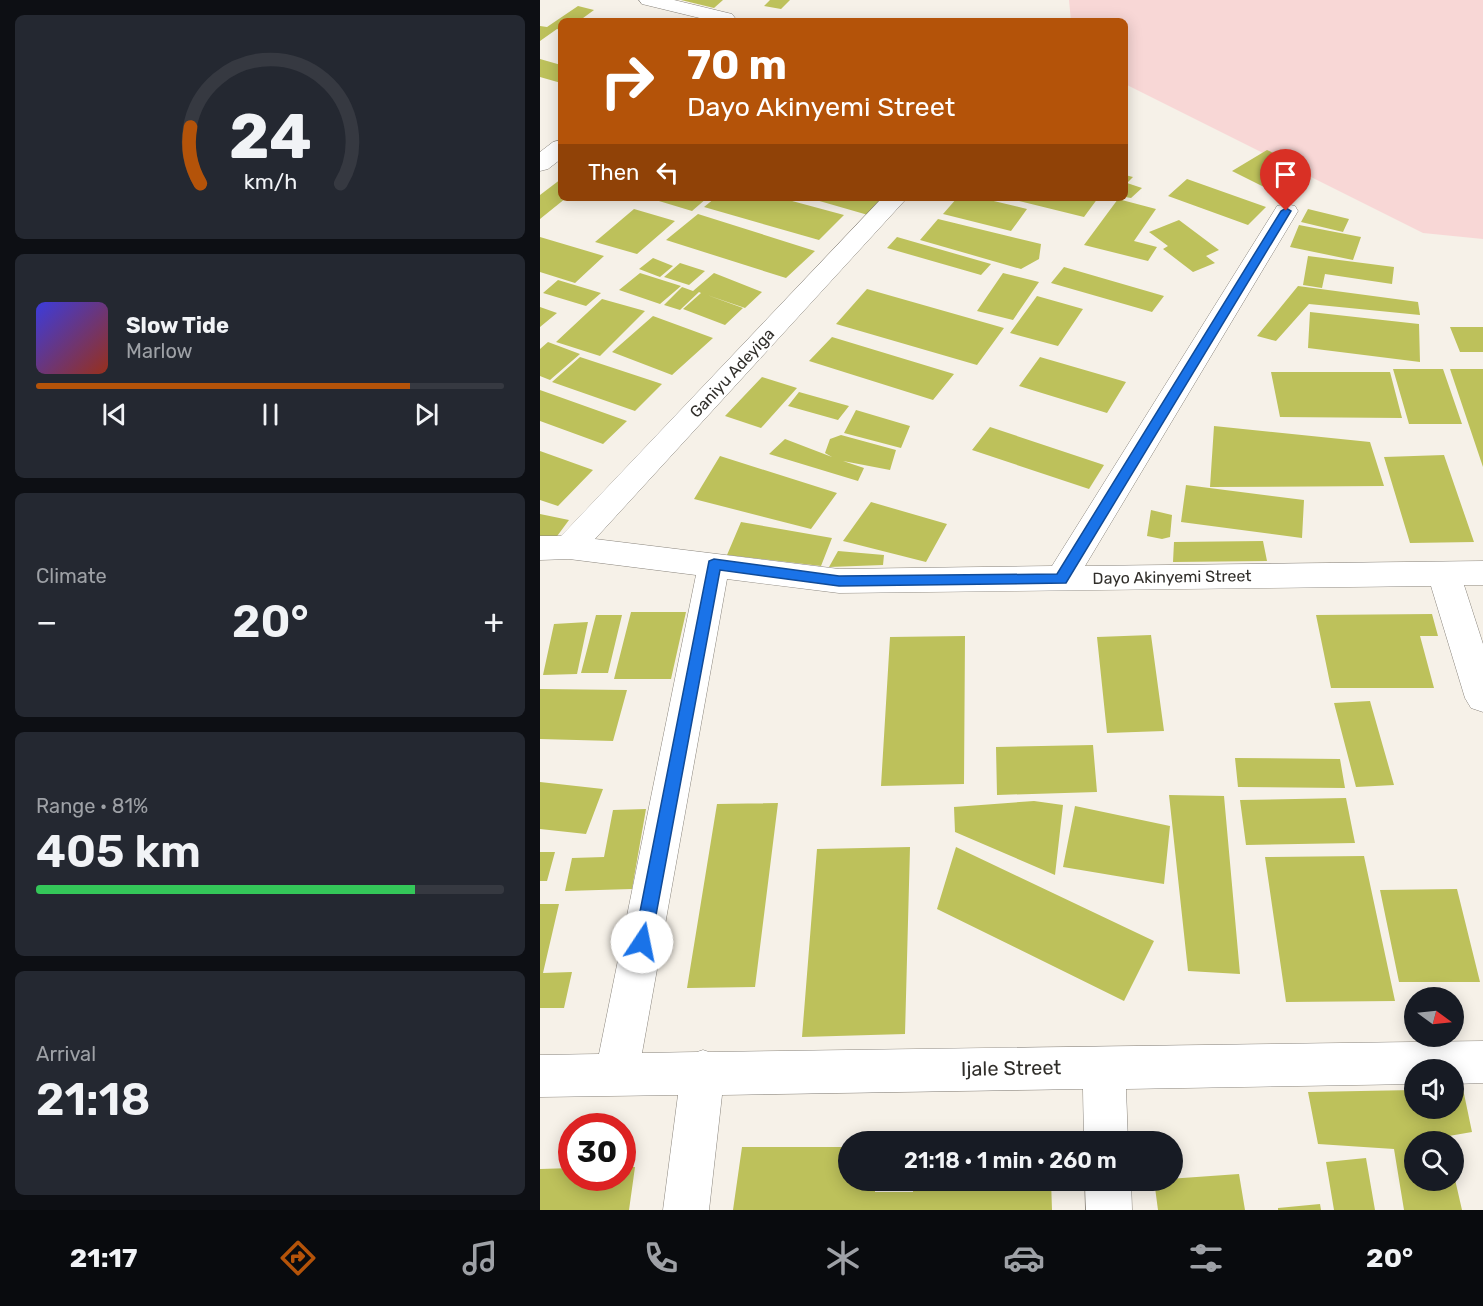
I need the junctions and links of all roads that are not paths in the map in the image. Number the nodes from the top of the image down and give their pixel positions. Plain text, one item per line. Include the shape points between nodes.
1 (649, 0) edge
2 (728, 15) edge
3 (558, 149) edge
4 (540, 164) edge
5 (892, 201) edge
6 (1286, 211) dead end
7 (554, 548) edge
8 (714, 564) junction
9 (1483, 573) edge
10 (1444, 574) junction
11 (1061, 579) junction
12 (1483, 698) edge
13 (1483, 1062) edge
14 (1104, 1066) junction
15 (703, 1071) junction
16 (617, 1074) junction
17 (540, 1076) edge
18 (1106, 1131) edge
19 (1108, 1191) edge
20 (686, 1210) edge
21 (1109, 1210) edge

1 - 2 street
3 - 4 street
5 - 7 street, Ganiyu Adeyiga
6 - 11 street
7 - 8 street, Dayo Akinyemi Street
8 - 11 street, Dayo Akinyemi Street via 839,581
8 - 16 street
9 - 10 street, Dayo Akinyemi Street
10 - 11 street, Dayo Akinyemi Street
10 - 12 street
13 - 14 street, Ijale Street
14 - 15 street, Ijale Street
14 - 18 street
15 - 16 street, Ijale Street
15 - 20 street
16 - 17 street, Ijale Street
19 - 21 street

